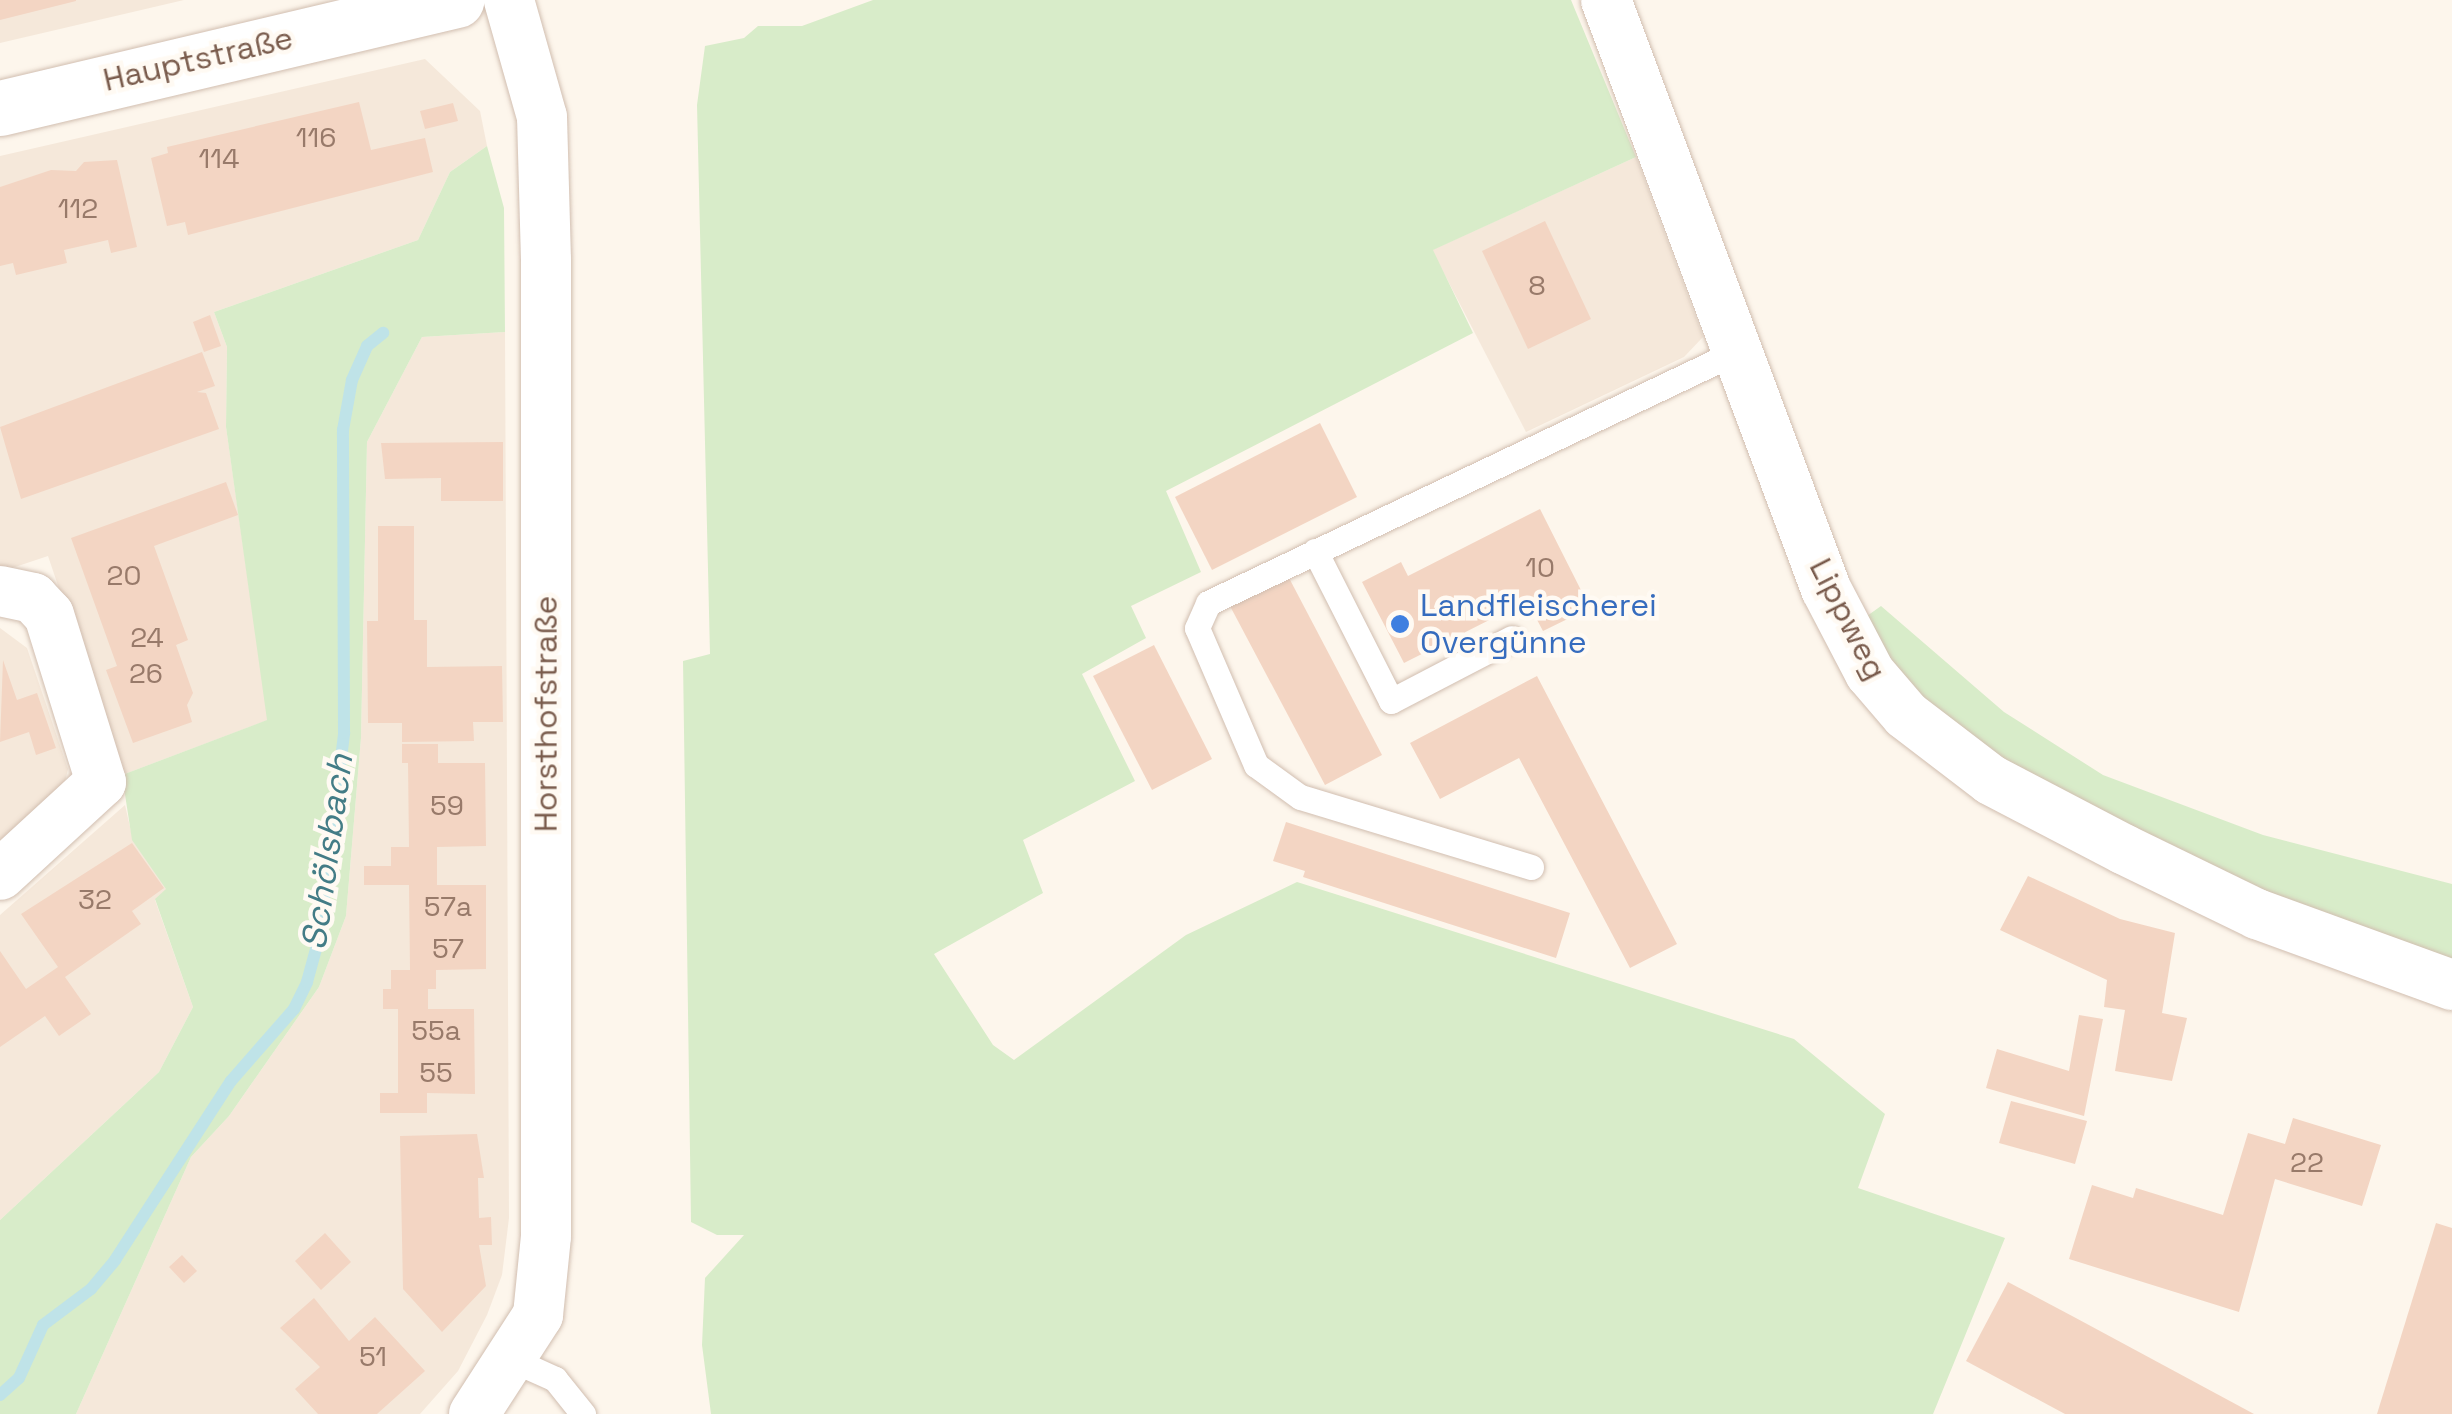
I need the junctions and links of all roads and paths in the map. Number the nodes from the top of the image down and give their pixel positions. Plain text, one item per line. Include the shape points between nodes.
1 (456, 0) edge
2 (509, 0) edge
3 (1606, 0) edge
4 (0, 108) edge
5 (1738, 351) junction
6 (1315, 552) junction
7 (0, 592) edge
8 (1512, 638) dead end
9 (1531, 867) dead end
10 (0, 875) edge
11 (2452, 985) edge
12 (513, 1360) junction
13 (474, 1414) edge
14 (583, 1414) edge

1 - 4 street, Hauptstraße
2 - 12 street, Horsthofstraße via 542,117 546,260 546,1236 538,1315
3 - 5 street, Lippweg
5 - 6 lane
5 - 11 street, Lippweg via 1826,588 1870,674 1906,716 1991,780 2110,843 2257,914
6 - 8 lane via 1391,701
6 - 9 lane via 1208,603 1197,628 1256,766 1300,798
7 - 10 street via 33,598 49,615 101,782
12 - 13 street, Horsthofstraße
12 - 14 lane via 555,1379

